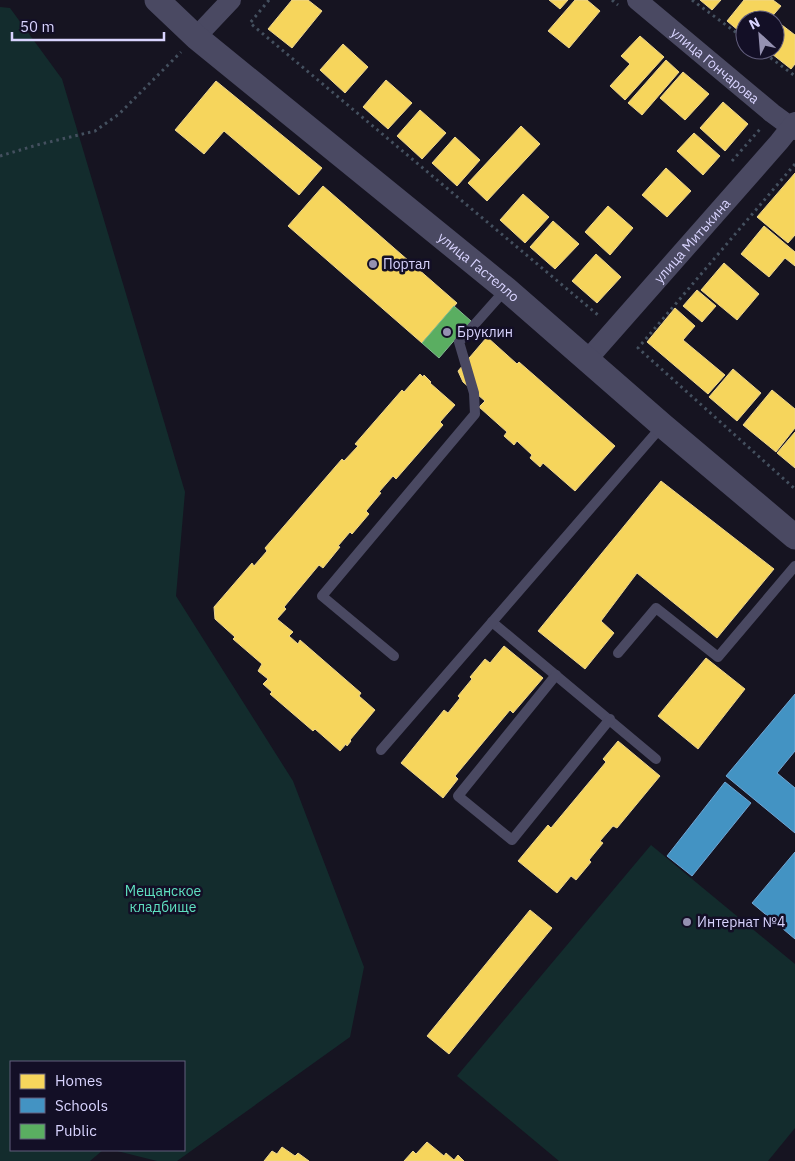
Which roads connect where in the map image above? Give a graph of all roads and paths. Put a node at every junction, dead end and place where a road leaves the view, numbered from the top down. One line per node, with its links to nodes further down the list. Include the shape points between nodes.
1 (157, 0): 8 (street, улица Гастелло)
2 (231, 0): 8 (street)
3 (269, 0): 17 (path, via 250,23 598,315)
4 (612, 0): 6 (path)
5 (692, 0): 7 (path)
6 (628, 3): 12 (street, улица Гончарова, via 772,113)
7 (735, 32)
8 (196, 37): 13 (path, via 120,114 95,131); 16 (street, улица Гастелло)
9 (773, 60): 10 (path)
10 (795, 76)
11 (755, 120): 14 (path, via 763,127)
12 (794, 126): 18 (street, улица Митькина)
13 (0, 156)
14 (730, 164)
15 (795, 164): 20 (path, via 638,348)
16 (506, 289): 18 (street, улица Гастелло); 25 (lane, via 459,342 474,393 476,414 322,596)
17 (605, 307)
18 (587, 360): 19 (street, улица Гастелло)
19 (662, 425): 21 (street, улица Гастелло); 23 (lane)
20 (795, 488)
21 (795, 537)
22 (795, 566): 24 (lane, via 718,657 656,608)
23 (492, 622): 26 (lane); 28 (lane)
24 (618, 653)
25 (394, 656)
26 (556, 675): 27 (lane); 27 (lane, via 458,796 512,840)
27 (610, 719): 29 (lane)
28 (381, 750)
29 (656, 759)

